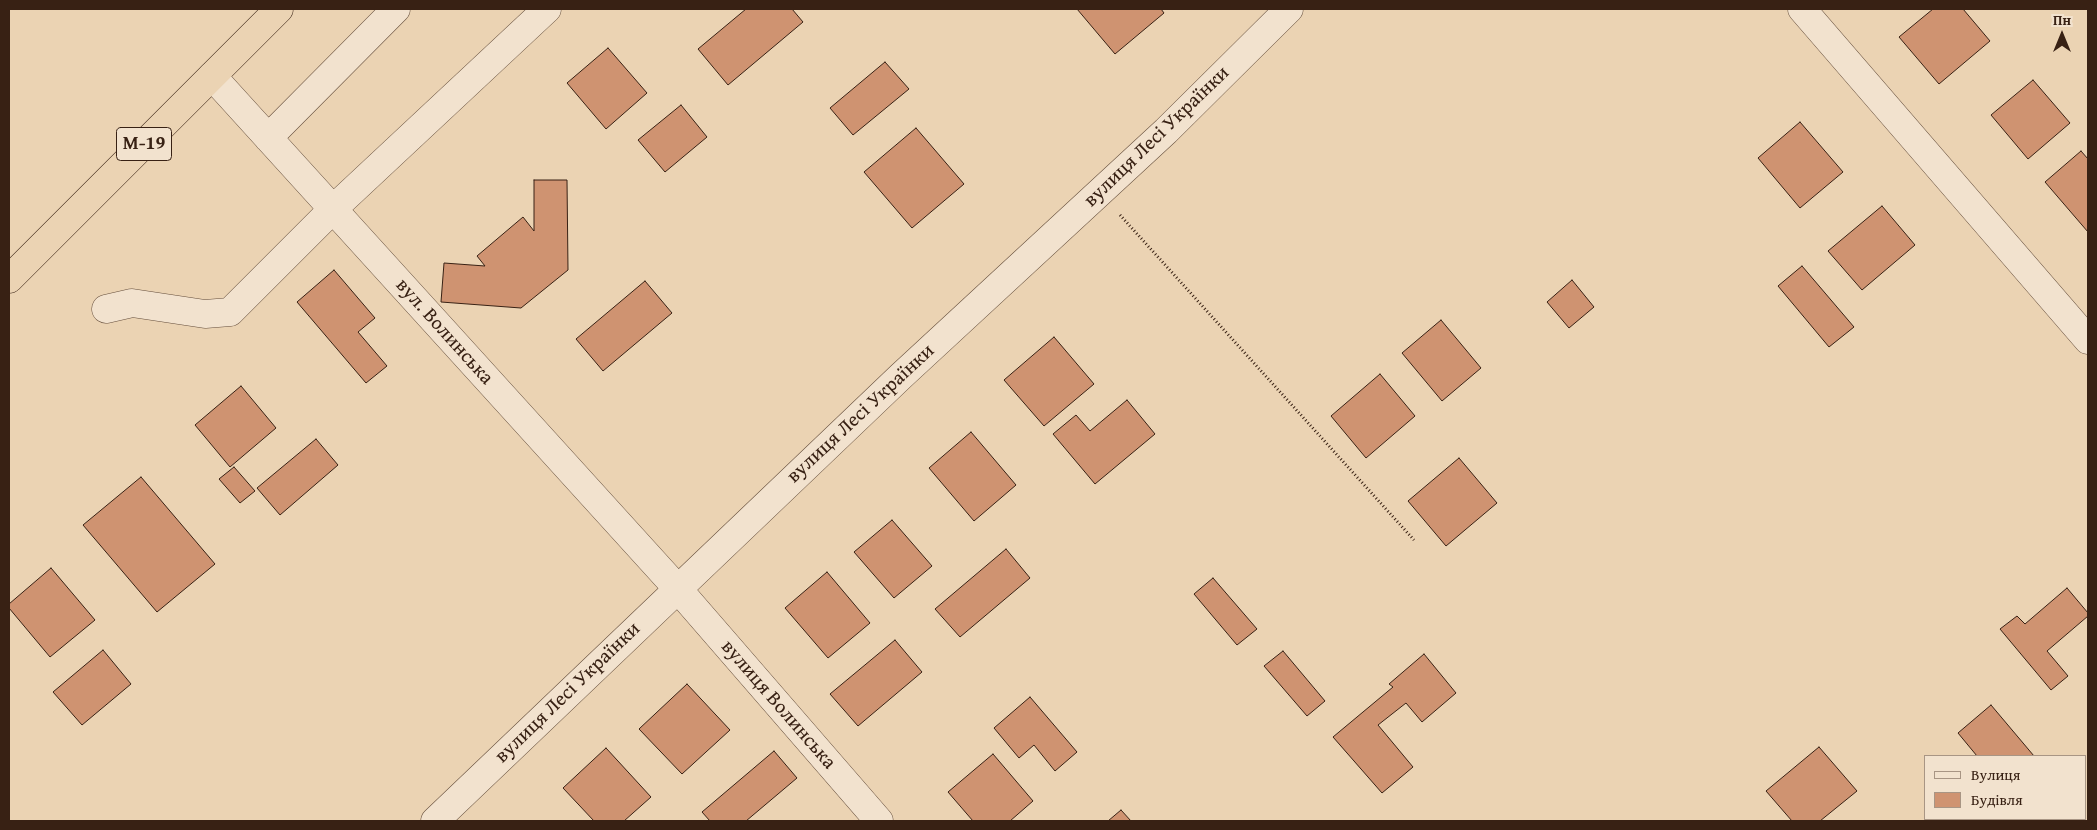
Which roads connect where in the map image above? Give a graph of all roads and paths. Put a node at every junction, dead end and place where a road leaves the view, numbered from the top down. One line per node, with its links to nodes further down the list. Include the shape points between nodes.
1 (279, 9): 6 (highway, М-19)
2 (396, 9): 7 (street)
3 (547, 9): 9 (street)
4 (1289, 9): 8 (street, вулиця Лесі Українки)
5 (1802, 9): 12 (street)
6 (212, 76): 7 (street, вул. Волинська); 10 (highway, М-19)
7 (268, 138): 9 (street, вул. Волинська)
8 (1099, 193): 13 (path); 14 (street, вулиця Лесі Українки)
9 (333, 210): 11 (street, via 230,312 205,314 132,303); 14 (street, вул. Волинська)
10 (9, 280)
11 (106, 309)
12 (2088, 340)
13 (1414, 540)
14 (677, 588): 15 (street, вулиця Лесі Українки); 16 (street, вулиця Волинська)
15 (435, 821)
16 (879, 821)

